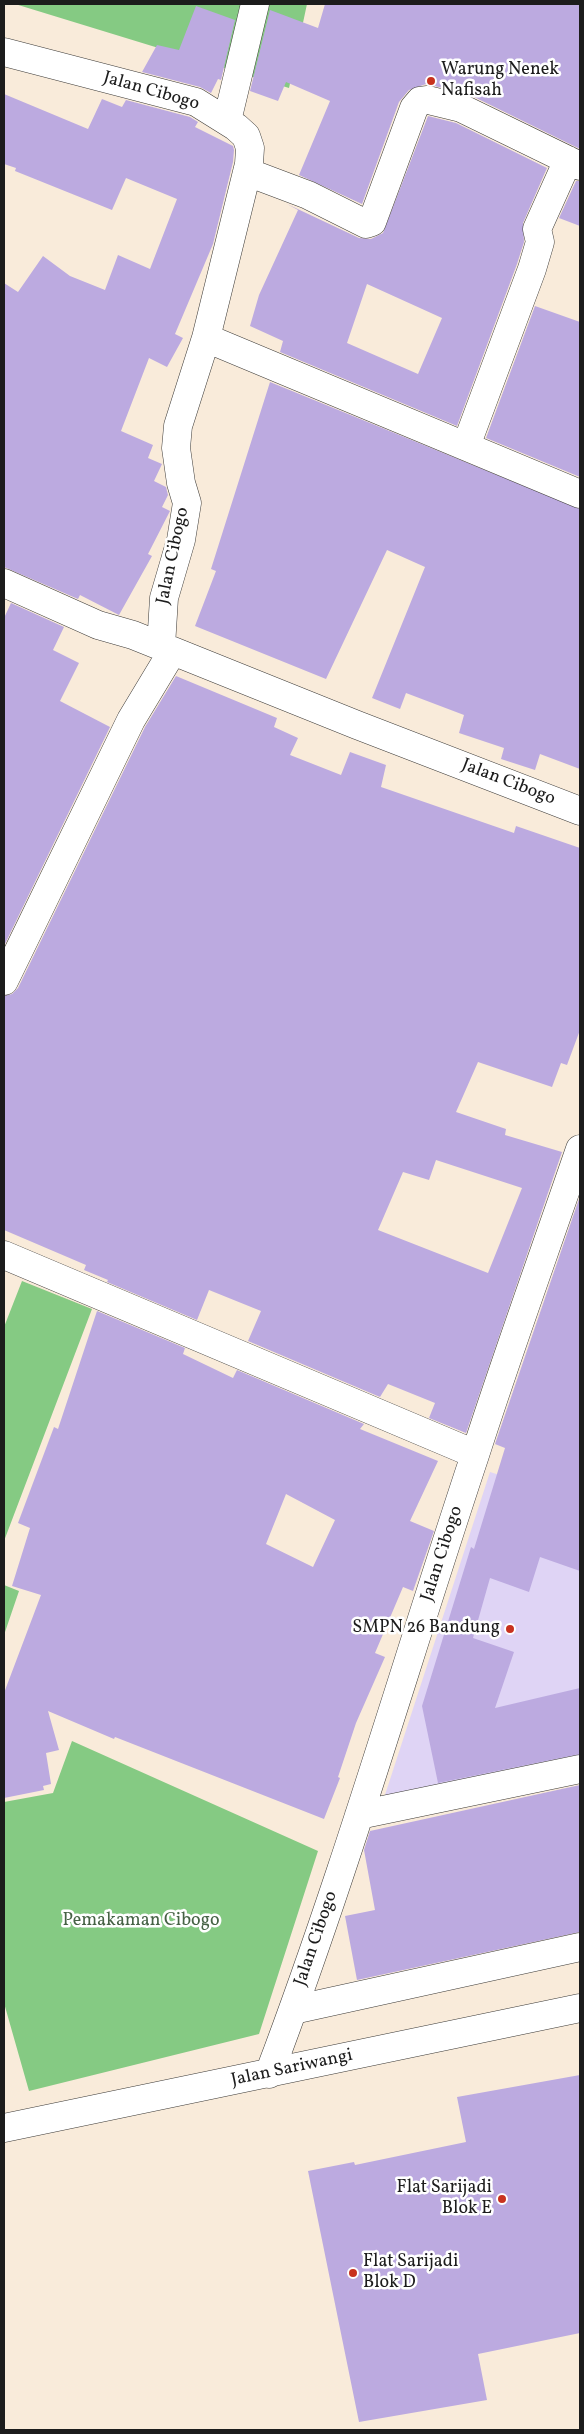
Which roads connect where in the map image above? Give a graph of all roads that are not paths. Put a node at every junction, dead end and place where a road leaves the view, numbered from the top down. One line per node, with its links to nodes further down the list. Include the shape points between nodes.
1 (255, 4): 3 (street)
2 (4, 52): 3 (street, Jalan Cibogo, via 196,102)
3 (227, 121): 5 (street, Jalan Cibogo, via 246,136 250,148)
4 (574, 163): 5 (street, via 462,108 428,100 420,101 414,108 372,222 366,224 308,195); 7 (street, via 537,229 540,242 532,269)
5 (247, 172): 6 (street, Jalan Cibogo)
6 (206, 338): 7 (street); 10 (street, Jalan Cibogo, via 178,426 176,448 187,503 181,540 164,598)
7 (466, 446): 8 (street)
8 (580, 494)
9 (4, 583): 10 (street, via 98,625)
10 (167, 649): 11 (street, Jalan Cibogo); 12 (street)
11 (580, 811)
12 (4, 981)
13 (580, 1149): 15 (street, Jalan Cibogo)
14 (4, 1255): 15 (street)
15 (475, 1454): 17 (street, Jalan Cibogo)
16 (580, 1770): 17 (street)
17 (359, 1815): 20 (street, Jalan Cibogo)
18 (580, 1947): 20 (street)
19 (580, 2008): 21 (street, Jalan Sariwangi)
20 (293, 2010): 21 (street, Jalan Cibogo)
21 (269, 2074): 22 (street, Jalan Sariwangi)
22 (4, 2128)

